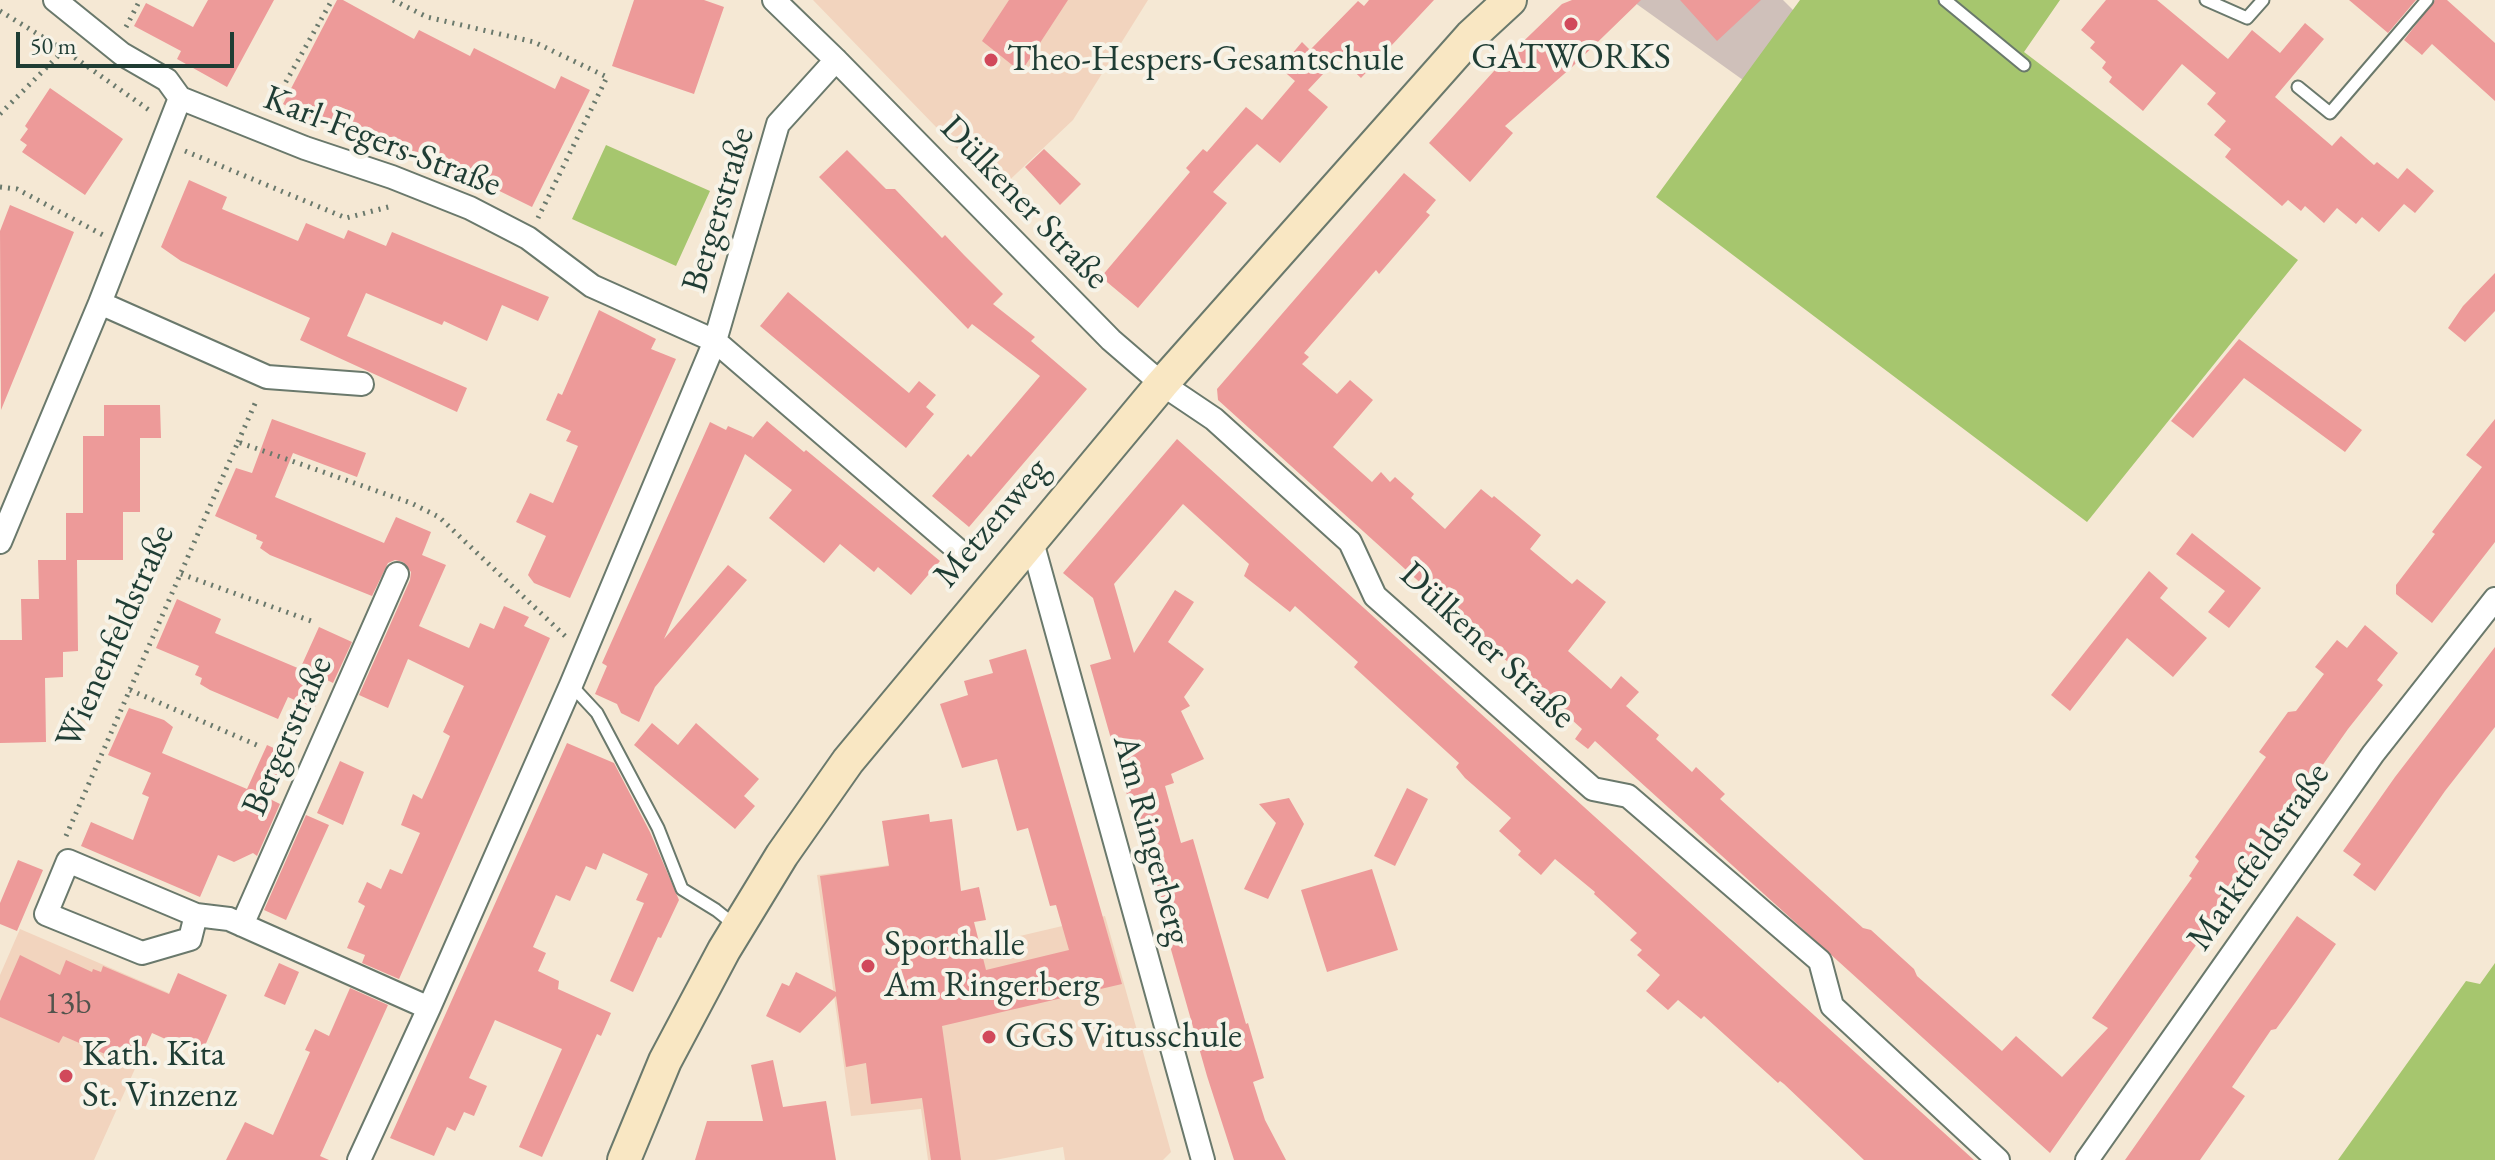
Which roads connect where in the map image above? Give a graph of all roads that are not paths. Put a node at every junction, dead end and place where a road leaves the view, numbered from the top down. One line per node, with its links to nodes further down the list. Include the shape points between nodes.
1 (55, 0): 11 (street, Karl-Fegers-Straße, via 122,54 167,80)
2 (774, 0): 8 (street)
3 (1510, 0): 15 (main road, Metzenweg, via 1461,47)
4 (1945, 0): 9 (lane)
5 (2206, 0): 6 (lane, via 2247,18)
6 (2263, 0)
7 (2427, 0): 10 (lane, via 2330,113)
8 (836, 60): 13 (street, Bergerstraße, via 778,124); 15 (street, Dülkener Straße, via 1111,340)
9 (2024, 65)
10 (2298, 87)
11 (180, 98): 12 (street); 13 (street, Karl-Fegers-Straße, via 470,208 528,238 592,286)
12 (100, 303): 14 (street, via 267,377); 17 (street)
13 (715, 341): 18 (street, Bergerstraße); 21 (street, Bergerstraße)
14 (362, 384)
15 (1162, 384): 16 (main road, Metzenweg); 29 (street, Dülkener Straße, via 1214,419 1350,542 1375,596 1593,789 1628,796 1820,961 1832,1006)
16 (1031, 538): 24 (main road, Metzenweg, via 848,761); 28 (street, Am Ringerberg)
17 (0, 542)
18 (958, 550)
19 (397, 574): 23 (street, Bergerstraße)
20 (2495, 599): 30 (street, Marktfeldstraße, via 2373,754)
21 (571, 685): 24 (lane, via 597,713 658,828 682,889); 25 (street, Bergerstraße)
22 (196, 915): 22 (street, via 68,861 46,914 142,953 190,939); 23 (street)
23 (242, 925): 25 (street)
24 (737, 927): 27 (main road, Metzenweg, via 665,1061)
25 (429, 1008): 26 (street, Bergerstraße)
26 (359, 1160)
27 (624, 1160)
28 (1203, 1160)
29 (1998, 1160)
30 (2087, 1160)

